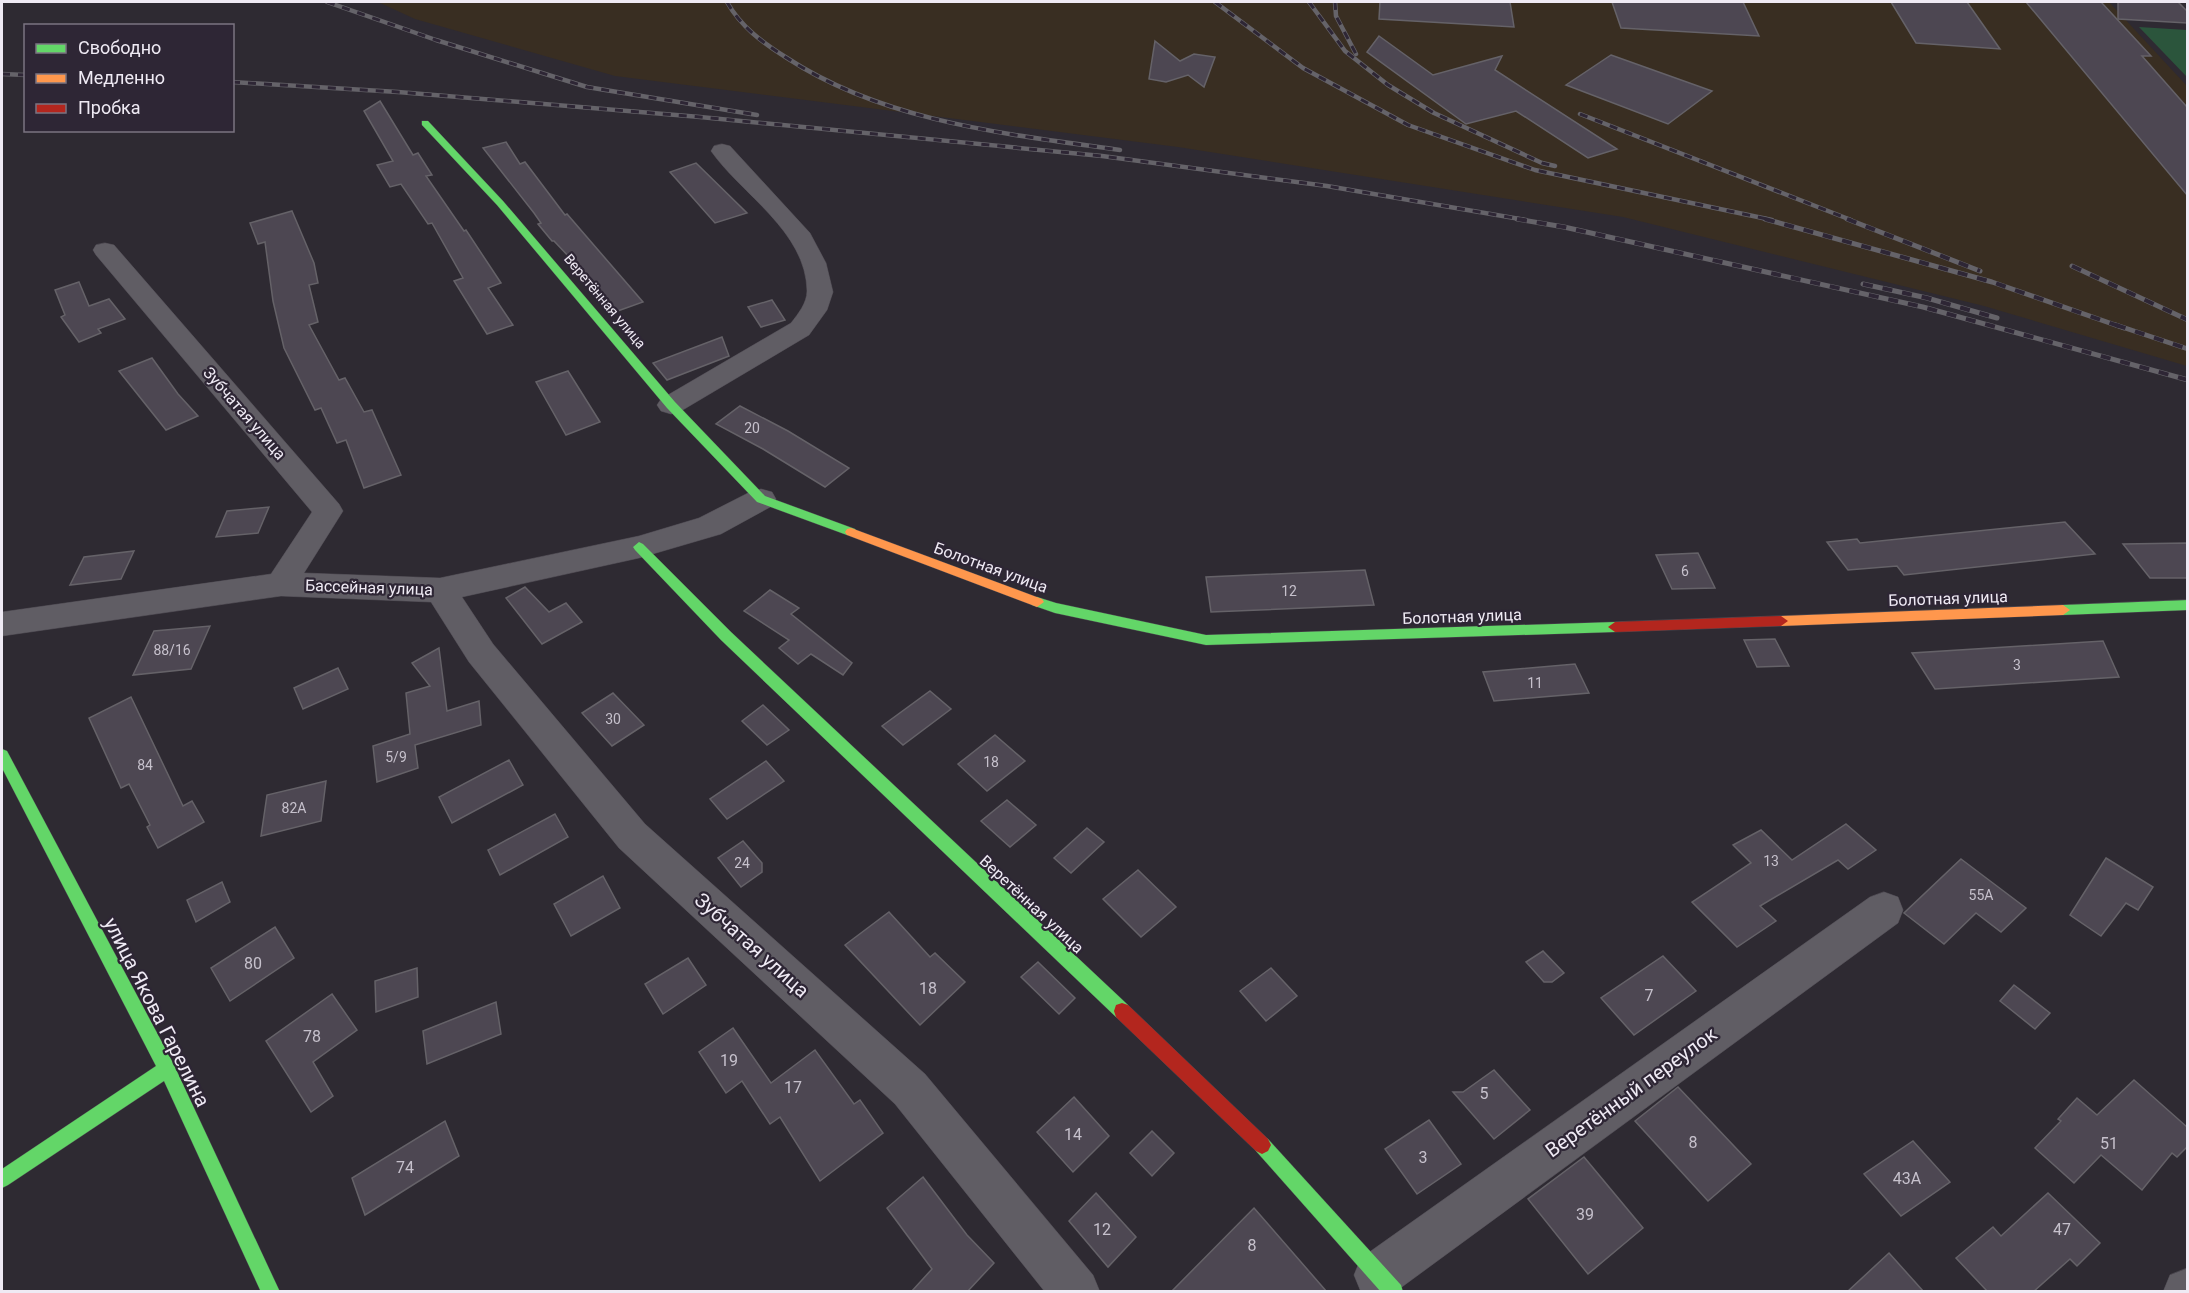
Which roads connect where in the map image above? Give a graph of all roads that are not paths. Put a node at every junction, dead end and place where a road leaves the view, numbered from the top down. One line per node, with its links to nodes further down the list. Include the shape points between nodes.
1 (425, 123): 4 (street, Веретённая улица, via 500,203)
2 (722, 151): 4 (street, via 802,238 814,263 820,292 814,310 800,329)
3 (105, 250): 7 (street, Зубчатая улица, via 328,511)
4 (671, 405): 5 (street, Веретённая улица)
5 (761, 499): 6 (street, Бассейная улица, via 710,526); 9 (street, Болотная улица, via 1055,608 1206,640)
6 (639, 547): 8 (street, Бассейная улица); 15 (street, Веретённая улица, via 726,636 1277,1159)
7 (281, 584): 8 (street, Бассейная улица); 10 (street, Бассейная улица)
8 (440, 590): 17 (street, Зубчатая улица, via 481,653 632,836 910,1089)
9 (2187, 605)
10 (2, 624)
11 (2, 754): 13 (street, улица Якова Гарелина)
12 (1884, 910): 15 (street, Веретённый переулок)
13 (166, 1069): 14 (street); 16 (street, улица Якова Гарелина)
14 (2, 1179)
15 (1386, 1283)
16 (272, 1292)
17 (1076, 1292)

